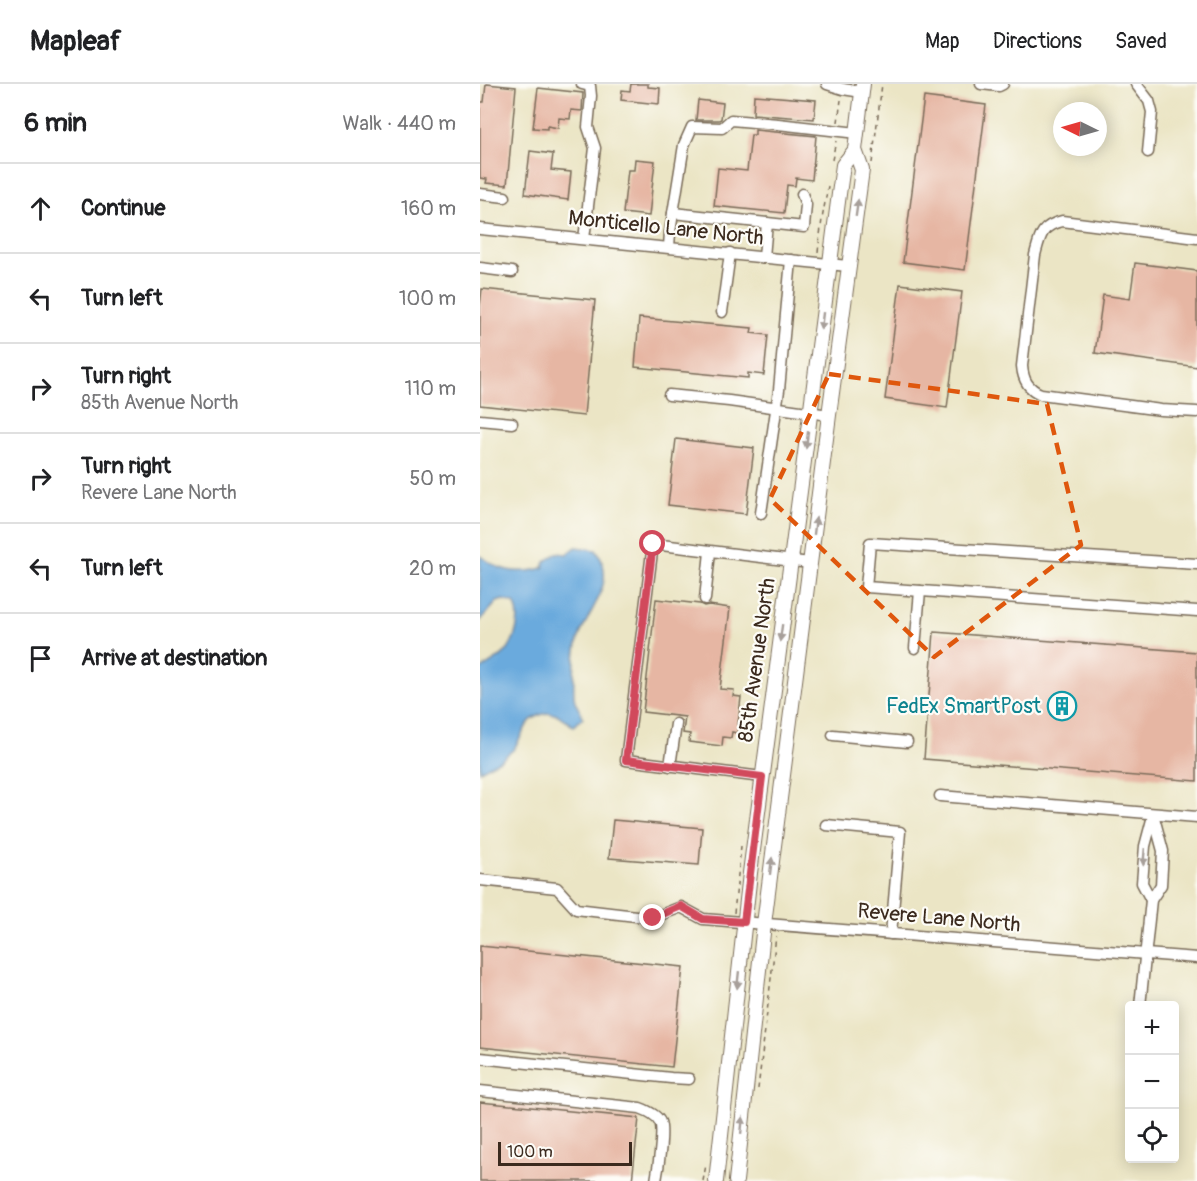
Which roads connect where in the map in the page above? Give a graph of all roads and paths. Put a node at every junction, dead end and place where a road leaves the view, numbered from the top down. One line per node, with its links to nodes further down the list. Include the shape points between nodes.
1 (582, 84): 17 (street, via 590,86 588,127 596,148)
2 (828, 84): 6 (street, via 843,89)
3 (981, 84): 4 (street)
4 (1004, 84)
5 (1136, 84): 9 (street, via 1152,112)
6 (862, 88): 7 (main road, 85th Avenue North)
7 (857, 133): 8 (main road, 85th Avenue North); 13 (street, via 731,120 722,128 692,127 684,146)
8 (855, 150): 22 (main road, 85th Avenue North, via 843,165); 23 (main road, 85th Avenue North, one-way to 8, via 862,170)
9 (1148, 152)
10 (480, 194): 12 (street)
11 (802, 194): 14 (street, via 806,205 804,227)
12 (505, 196)
13 (673, 213): 14 (street); 18 (street)
14 (767, 223): 20 (street)
15 (480, 229): 17 (street, Monticello Lane North)
16 (1197, 238): 30 (street, via 1062,221 1048,226 1039,237 1035,255 1022,366 1025,382 1041,394)
17 (584, 239): 18 (street, Monticello Lane North)
18 (669, 247): 19 (street, Monticello Lane North)
19 (730, 254): 20 (street, Monticello Lane North); 26 (street)
20 (764, 257): 21 (street, Monticello Lane North)
21 (791, 260): 22 (street, Monticello Lane North); 28 (street)
22 (829, 263): 23 (street, Monticello Lane North); 29 (main road, 85th Avenue North, one-way to 29)
23 (849, 266): 31 (main road, 85th Avenue North)
24 (480, 268): 25 (street)
25 (512, 272)
26 (722, 312)
27 (669, 395): 28 (street)
28 (776, 407): 29 (street); 34 (street)
29 (810, 412): 31 (street); 36 (main road, 85th Avenue North, one-way to 36)
30 (1197, 412)
31 (829, 415): 37 (main road, 85th Avenue North, one-way to 31)
32 (480, 420): 33 (street)
33 (512, 423)
34 (761, 513)
35 (710, 552): 36 (street); 40 (street); 46 (street, via 653,544 626,760)
36 (791, 561): 37 (street); 47 (main road, 85th Avenue North, one-way to 47)
37 (810, 563): 55 (main road, 85th Avenue North, one-way to 37)
38 (1197, 564): 39 (street, via 870,543 866,587)
39 (920, 591): 41 (street); 42 (street)
40 (705, 599)
41 (1197, 611)
42 (915, 648)
43 (676, 724): 46 (street)
44 (833, 735): 45 (street)
45 (907, 741)
46 (670, 766): 47 (street)
47 (762, 777): 54 (main road, 85th Avenue North)
48 (940, 796): 49 (street)
49 (1153, 813): 50 (street); 53 (street, one-way to 53, via 1142,883); 53 (street, via 1164,851 1161,885)
50 (1197, 817)
51 (826, 825): 56 (street, via 900,832)
52 (480, 880): 54 (street, Revere Lane North, via 557,888 576,909 653,918 681,906 703,919)
53 (1151, 900): 57 (street)
54 (744, 922): 55 (street, Revere Lane North); 64 (main road, 85th Avenue North, one-way to 64)
55 (764, 924): 56 (street, Revere Lane North); 65 (main road, 85th Avenue North, one-way to 55)
56 (891, 934): 57 (street, Revere Lane North)
57 (1145, 954): 58 (street, Revere Lane North); 59 (street)
58 (1197, 958)
59 (1140, 1001)
60 (480, 1058): 61 (street)
61 (689, 1079)
62 (480, 1091): 63 (street, via 651,1112 660,1122 661,1134)
63 (656, 1181)
64 (716, 1181)
65 (736, 1181)

